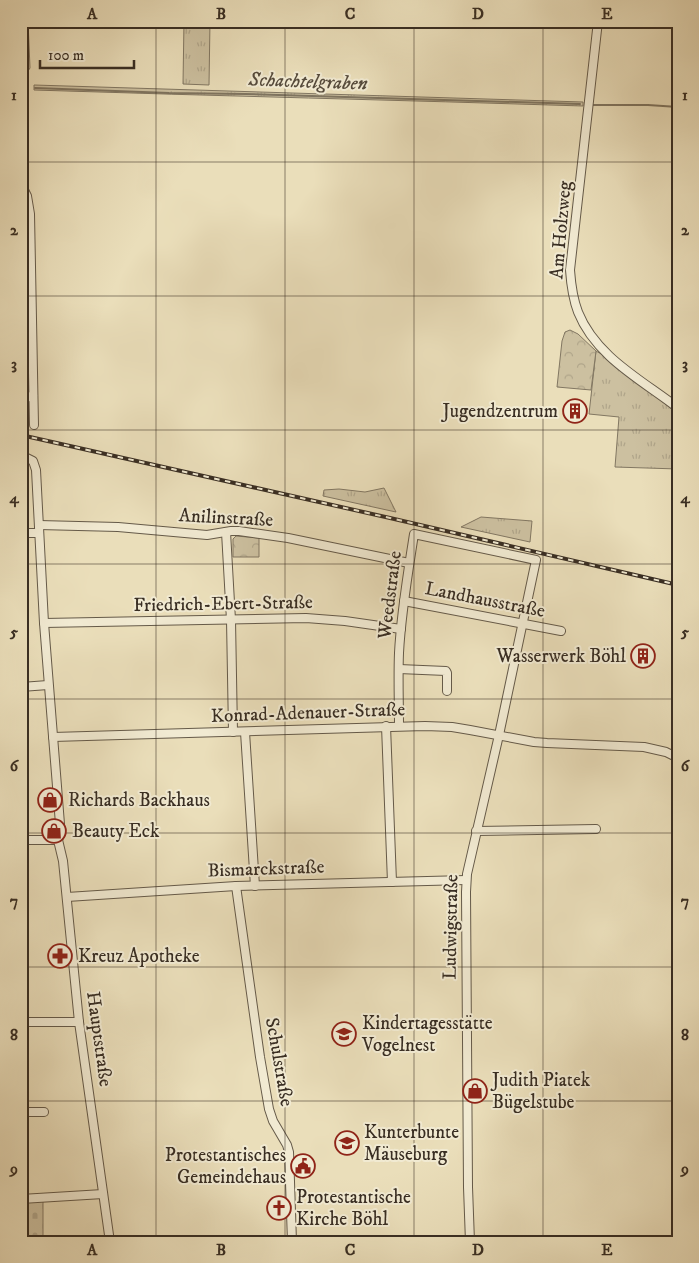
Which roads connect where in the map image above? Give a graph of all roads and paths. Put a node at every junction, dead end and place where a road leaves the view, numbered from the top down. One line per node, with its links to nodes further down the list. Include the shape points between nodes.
1 (598, 21): 7 (street, Am Holzweg, via 570,270 572,286 582,321 600,348)
2 (23, 187): 4 (street, via 29,204)
3 (21, 231): 4 (street)
4 (30, 231): 5 (street)
5 (33, 395): 6 (street); 8 (street)
6 (21, 401)
7 (678, 408)
8 (34, 425)
9 (21, 455): 10 (street, Hauptstraße, via 30,458 35,465)
10 (39, 529): 11 (street, Anilinstraße, via 118,527 200,535); 12 (street, Anilinstraße); 17 (street, Hauptstraße)
11 (226, 532): 14 (street, Anilinstraße, via 288,538); 16 (street)
12 (21, 534)
13 (536, 560): 14 (street, Weedstraße, via 414,534); 18 (street, Ludwigstraße)
14 (409, 564): 15 (street, Weedstraße)
15 (404, 601): 18 (street, Landhausstraße); 19 (street, Weedstraße)
16 (231, 620): 17 (street, Friedrich-Ebert-Straße); 19 (street, Friedrich-Ebert-Straße, via 313,618); 27 (street)
17 (44, 623): 22 (street, Hauptstraße)
18 (522, 624): 20 (street, Landhausstraße); 29 (street, Ludwigstraße)
19 (401, 629): 21 (street, Weedstraße)
20 (561, 631)
21 (399, 669): 24 (street, via 446,671); 26 (street, Weedstraße)
22 (48, 685): 23 (street); 30 (street, Hauptstraße)
23 (21, 687)
24 (447, 691)
25 (386, 726): 26 (street, Konrad-Adenauer-Straße); 28 (street, Konrad-Adenauer-Straße); 37 (street)
26 (398, 726): 29 (street, Konrad-Adenauer-Straße, via 452,727)
27 (233, 732): 28 (street, Konrad-Adenauer-Straße); 30 (street, Konrad-Adenauer-Straße)
28 (246, 732): 39 (street)
29 (499, 735): 31 (street, Konrad-Adenauer-Straße, via 534,742 644,747); 33 (street, Ludwigstraße)
30 (52, 737): 35 (street, Hauptstraße, via 60,824)
31 (678, 758)
32 (596, 829): 33 (street)
33 (476, 831): 36 (street, Ludwigstraße)
34 (21, 840): 35 (street)
35 (58, 840): 40 (street, Hauptstraße)
36 (466, 880): 37 (street, Bismarckstraße); 49 (street, Ludwigstraße)
37 (392, 882): 39 (street, Bismarckstraße)
38 (236, 886): 39 (street, Bismarckstraße); 40 (street, Bismarckstraße); 48 (street, Schulstraße, via 269,1110 289,1152)
39 (255, 886)
40 (66, 897): 42 (street, Hauptstraße)
41 (21, 1022): 42 (street)
42 (79, 1022): 45 (street, Hauptstraße)
43 (21, 1112): 44 (street)
44 (44, 1112)
45 (103, 1194): 46 (street); 47 (street, Hauptstraße)
46 (21, 1199)
47 (110, 1242)
48 (292, 1242)
49 (470, 1242)

